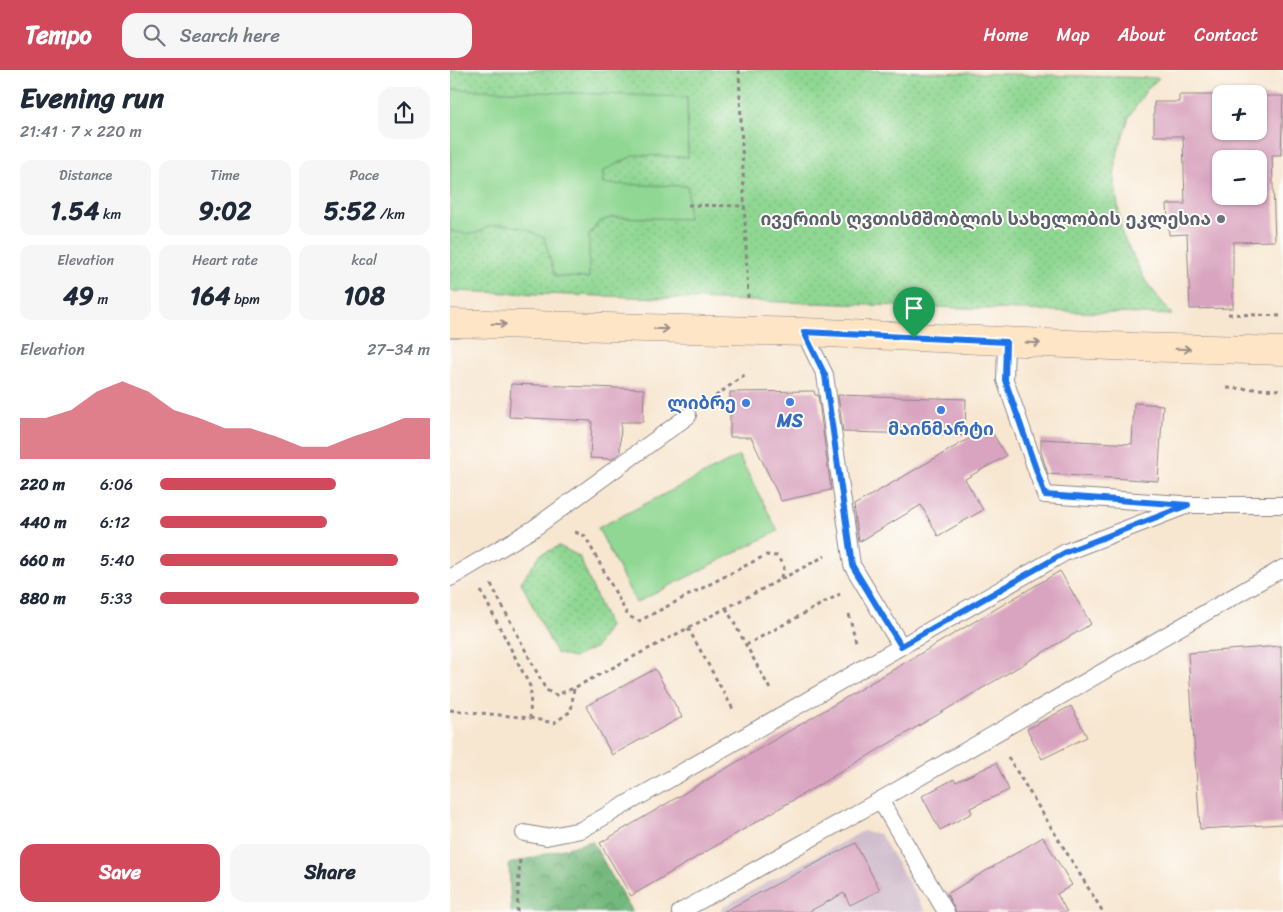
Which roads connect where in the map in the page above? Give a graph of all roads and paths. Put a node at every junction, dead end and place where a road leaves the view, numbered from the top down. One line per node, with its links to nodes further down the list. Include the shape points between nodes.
1 (739, 70): 3 (path)
2 (688, 205): 3 (path)
3 (745, 206): 4 (path)
4 (748, 301)
5 (1228, 314): 6 (path)
6 (1283, 316)
7 (450, 322): 8 (main road, one-way to 8)
8 (804, 332): 9 (main road); 29 (lane, via 825,375 852,565)
9 (1006, 342): 10 (main road, one-way to 10); 15 (lane, via 1005,380 1045,495)
10 (1283, 351)
11 (747, 373): 14 (path)
12 (1226, 388): 13 (path)
13 (1283, 390)
14 (688, 416): 19 (lane, via 533,529)
15 (1188, 505): 16 (lane); 29 (lane, via 1066,552)
16 (1283, 505)
17 (565, 536): 23 (path, via 574,532 585,536 628,616 639,621 766,554 777,556 784,567)
18 (829, 563): 23 (path, via 825,556)
19 (469, 567): 22 (lane); 35 (path, via 531,688)
20 (1283, 568): 36 (lane)
21 (492, 577): 31 (path, via 489,581 546,690 556,695)
22 (450, 578)
23 (780, 580): 25 (path)
24 (844, 592): 28 (path)
25 (726, 608): 27 (path); 28 (path)
26 (848, 610): 30 (path)
27 (688, 628): 31 (path); 34 (path)
28 (746, 645): 32 (path)
29 (901, 646): 30 (lane)
30 (860, 669): 38 (lane, via 581,830 546,837)
31 (574, 688): 35 (path, via 571,711 554,723)
32 (773, 695)
33 (450, 710): 35 (path)
34 (737, 716)
35 (530, 718)
36 (994, 735): 37 (lane); 42 (path)
37 (880, 800): 40 (lane); 41 (lane)
38 (524, 833): 39 (path, via 518,870)
39 (518, 912)
40 (680, 912)
41 (946, 912)
42 (1103, 912)

